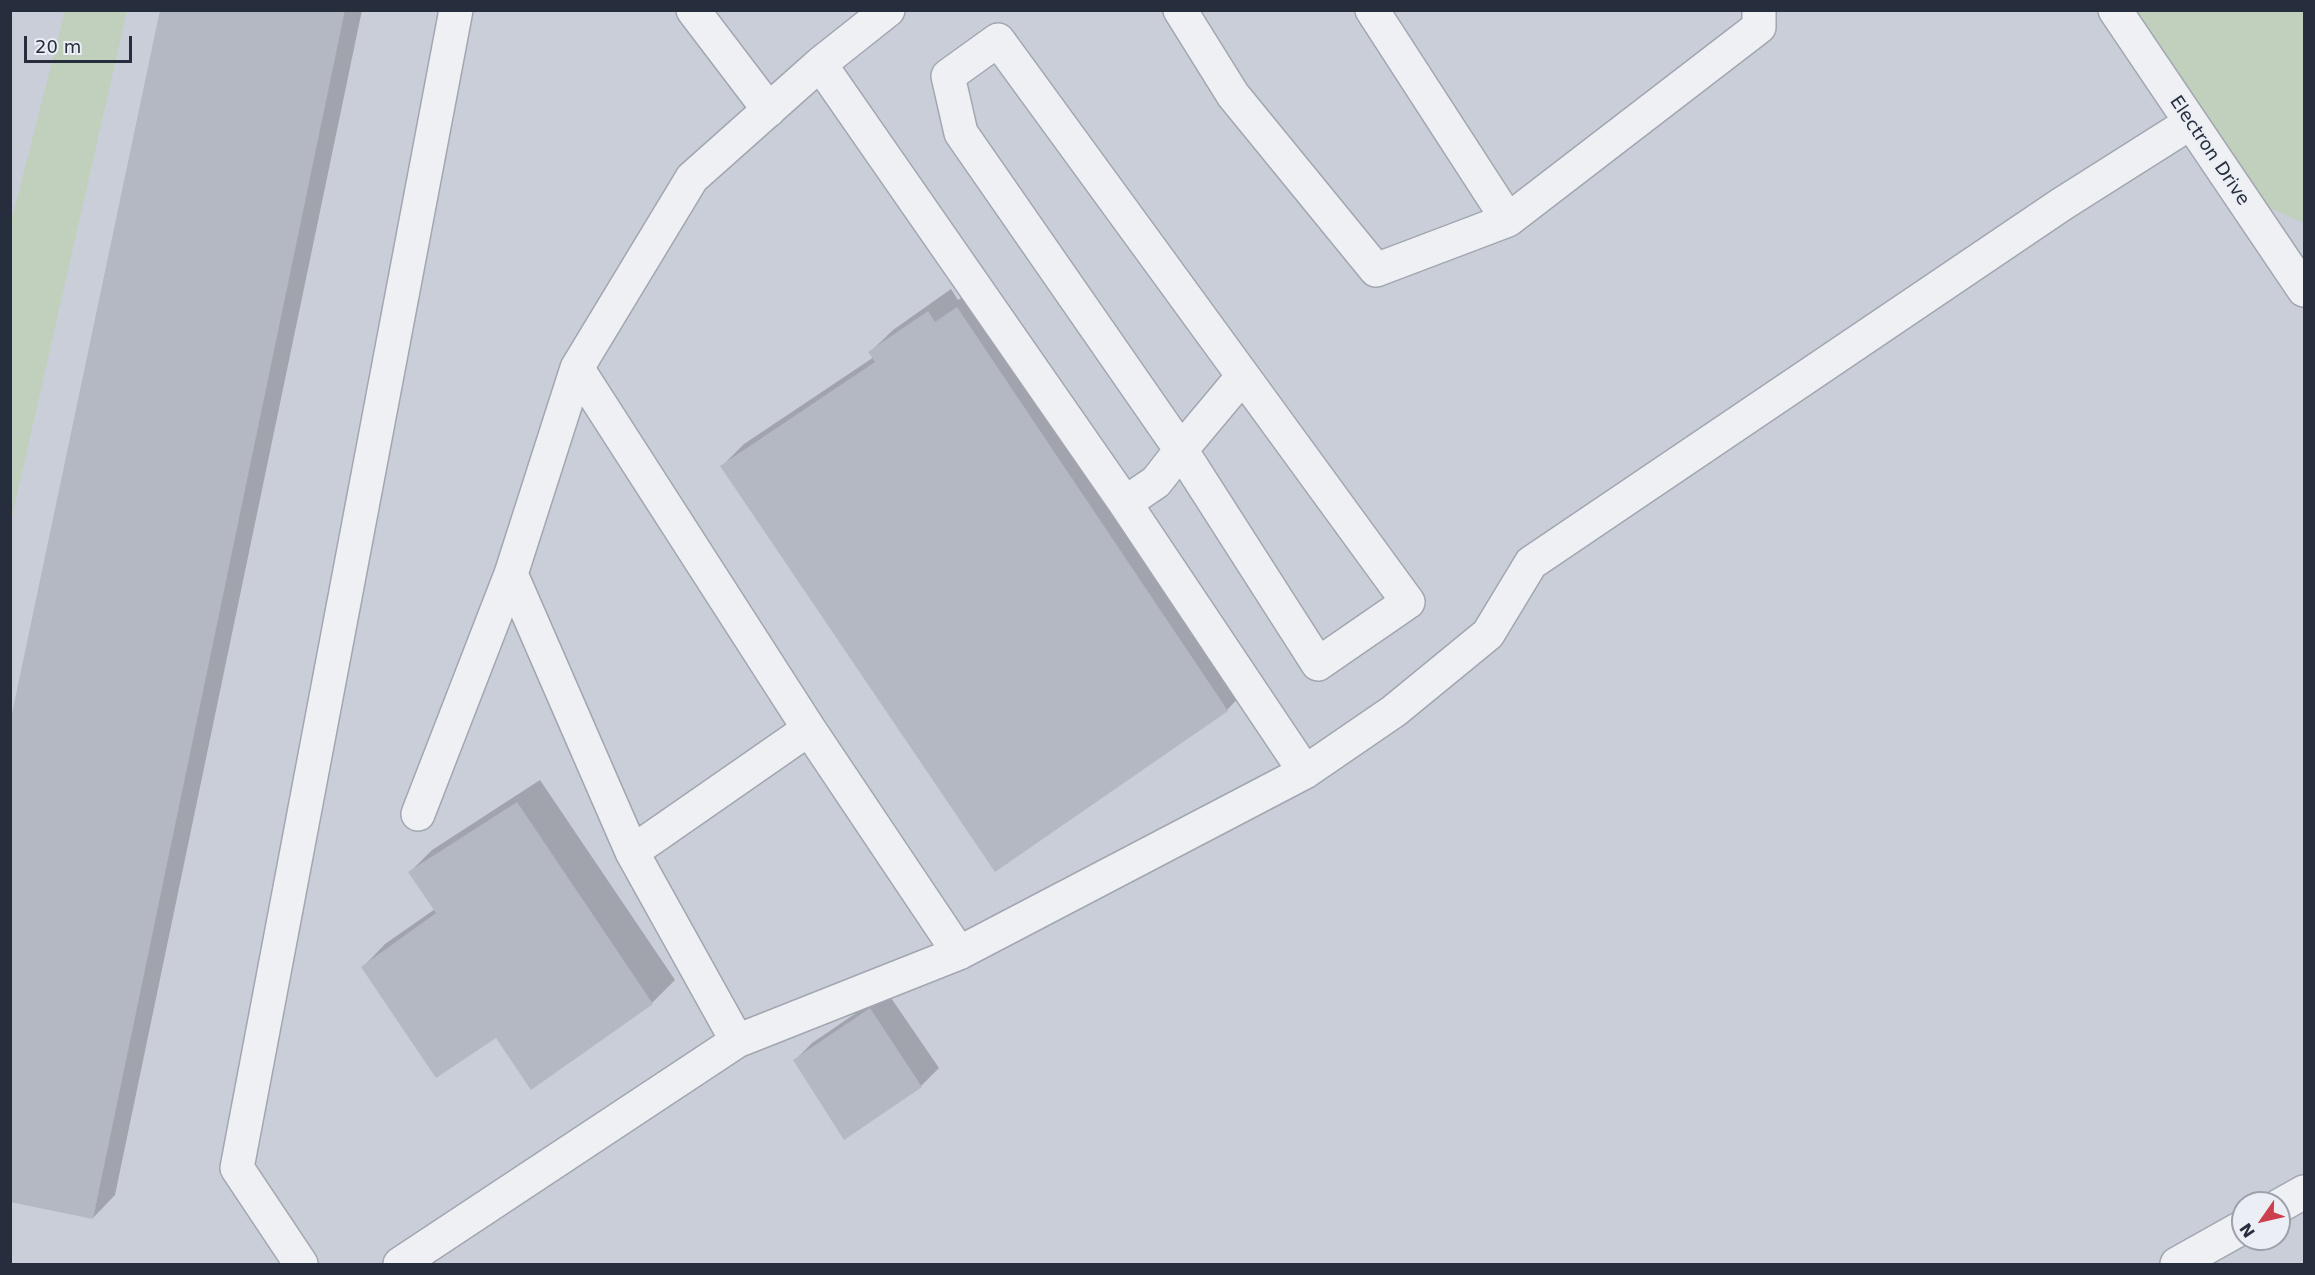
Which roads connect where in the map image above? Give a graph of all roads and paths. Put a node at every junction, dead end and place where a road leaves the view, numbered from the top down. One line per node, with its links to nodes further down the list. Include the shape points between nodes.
1 (456, 10): 25 (street, via 237,1168)
2 (693, 10): 9 (street)
3 (888, 10): 8 (street)
4 (1180, 10): 11 (street, via 1233,95 1376,270)
5 (1372, 10): 11 (street)
6 (1759, 10): 11 (street, via 1759,27)
7 (2115, 10): 10 (street, Electron Drive)
8 (820, 64): 9 (street); 16 (street)
9 (769, 110): 13 (street, via 692,178)
10 (2190, 123): 12 (street, Electron Drive); 19 (street, via 2052,210 1531,563 1488,634 1394,711)
11 (1508, 220)
12 (2303, 286)
13 (577, 368): 17 (street); 18 (street)
14 (1243, 376): 15 (street); 15 (street, via 1408,602 1318,664); 15 (street, via 998,40 948,76 961,133)
15 (1181, 450): 16 (street, via 1156,482)
16 (1125, 503): 19 (street)
17 (511, 574): 20 (street); 21 (street)
18 (809, 729): 21 (street); 22 (street)
19 (1305, 772): 22 (street)
20 (418, 814)
21 (632, 852): 23 (street)
22 (959, 953): 23 (street)
23 (737, 1041): 26 (street)
24 (2231, 1234): 27 (street)
25 (301, 1264)
26 (400, 1264)
27 (2177, 1264)

